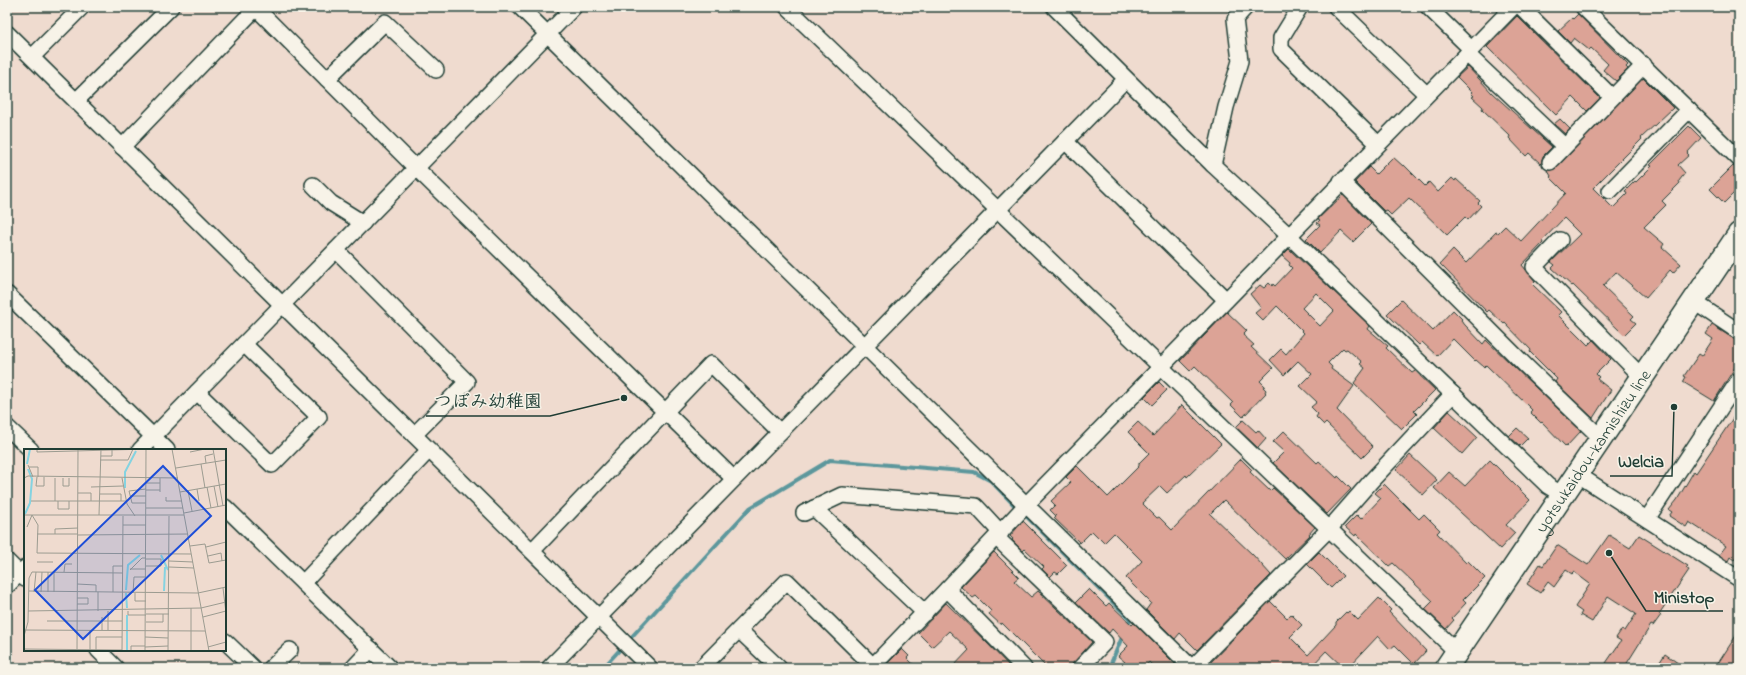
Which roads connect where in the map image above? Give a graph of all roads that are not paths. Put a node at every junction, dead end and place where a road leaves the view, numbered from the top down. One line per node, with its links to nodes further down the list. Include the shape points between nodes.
1 (82, 7): 18 (street)
2 (171, 7): 25 (street)
3 (256, 7): 21 (street); 30 (street)
4 (520, 7): 16 (street)
5 (574, 7): 16 (street)
6 (786, 7): 38 (street)
7 (1054, 7): 22 (street)
8 (1246, 7): 33 (street, via 1235,19 1240,61 1226,106)
9 (1300, 7): 28 (street, via 1281,38 1281,49)
10 (1336, 7): 23 (street)
11 (1428, 7): 17 (street)
12 (1512, 7): 17 (street)
13 (1521, 7): 24 (street)
14 (1583, 7): 19 (street)
15 (7, 33): 18 (street)
16 (548, 34): 34 (street); 50 (street)
17 (1469, 51): 23 (street); 29 (street)
18 (32, 57): 25 (street)
19 (1644, 65): 24 (street); 26 (street)
20 (436, 70): 21 (street, via 385,22)
21 (327, 79): 34 (street)
22 (1126, 79): 27 (street); 33 (street)
23 (1426, 94): 28 (street)
24 (1612, 97): 29 (street)
25 (76, 101): 30 (street)
26 (1689, 110): 31 (street); 37 (street)
27 (1065, 141): 38 (street); 45 (street)
28 (1378, 144): 35 (street)
29 (1564, 146): 32 (street)
30 (122, 147): 47 (street)
31 (1739, 159)
32 (1550, 162)
33 (1213, 165): 41 (street)
34 (416, 168): 39 (street); 56 (street)
35 (1342, 181): 41 (street); 61 (street)
36 (313, 186): 39 (street, via 331,203)
37 (1610, 191)
38 (998, 210): 50 (street); 51 (street)
39 (363, 223): 43 (street)
40 (1739, 234): 46 (main road, yotsukaidou-kamishizu line)
41 (1290, 236): 45 (street); 55 (street)
42 (1560, 240): 52 (street, via 1534,266)
43 (336, 250): 47 (street); 59 (street, via 467,382)
44 (7, 294): 60 (street)
45 (1226, 300): 51 (street)
46 (1694, 301): 48 (street); 52 (main road, yotsukaidou-kamishizu line)
47 (282, 305): 49 (street); 59 (street)
48 (1739, 332)
49 (244, 344): 54 (street); 54 (street, via 319,417 272,465)
50 (865, 345): 58 (street); 70 (street)
51 (1160, 367): 70 (street); 72 (street)
52 (1642, 377): 61 (main road, yotsukaidou-kamishizu line)
53 (1739, 380): 71 (street)
54 (197, 392): 60 (street)
55 (1454, 394): 68 (street, via 1548,486); 72 (street)
56 (665, 411): 58 (street, via 711,364); 67 (street); 74 (street)
57 (7, 427): 62 (street)
58 (780, 432): 67 (street)
59 (414, 435): 65 (street)
60 (153, 437): 63 (street); 64 (street)
61 (1601, 438): 66 (main road, yotsukaidou-kamishizu line)
62 (30, 449)
63 (141, 449)
64 (166, 449)
65 (429, 450): 74 (street); 78 (street)
66 (1577, 474): 68 (main road, yotsukaidou-kamishizu line); 71 (street)
67 (734, 479): 82 (street)
68 (1562, 495): 88 (main road, yotsukaidou-kamishizu line)
69 (226, 508): 78 (street)
70 (1022, 508): 73 (street); 101 (street)
71 (1647, 519): 77 (street)
72 (1329, 529): 88 (street); 101 (street)
73 (998, 535): 80 (street); 81 (street, via 976,506 842,495 809,511); 100 (street, via 1105,642)
74 (532, 551): 82 (street)
75 (7, 561): 76 (street)
76 (23, 573): 79 (street)
77 (1737, 574)
78 (303, 583): 85 (street)
79 (7, 586)
80 (947, 589): 81 (street); 99 (street)
81 (925, 613): 90 (street)
82 (599, 617): 95 (street); 96 (street)
83 (739, 630): 90 (street, via 787,581); 97 (street); 98 (street)
84 (226, 641): 91 (street)
85 (371, 649): 93 (street); 94 (street)
86 (290, 650): 92 (street)
87 (99, 651): 89 (street)
88 (1452, 660)
89 (112, 666)
90 (872, 667)
91 (253, 668)
92 (271, 668)
93 (353, 668)
94 (390, 668)
95 (549, 668)
96 (650, 668)
97 (702, 668)
98 (779, 668)
99 (1024, 668)
100 (1080, 668)
101 (1192, 668)

